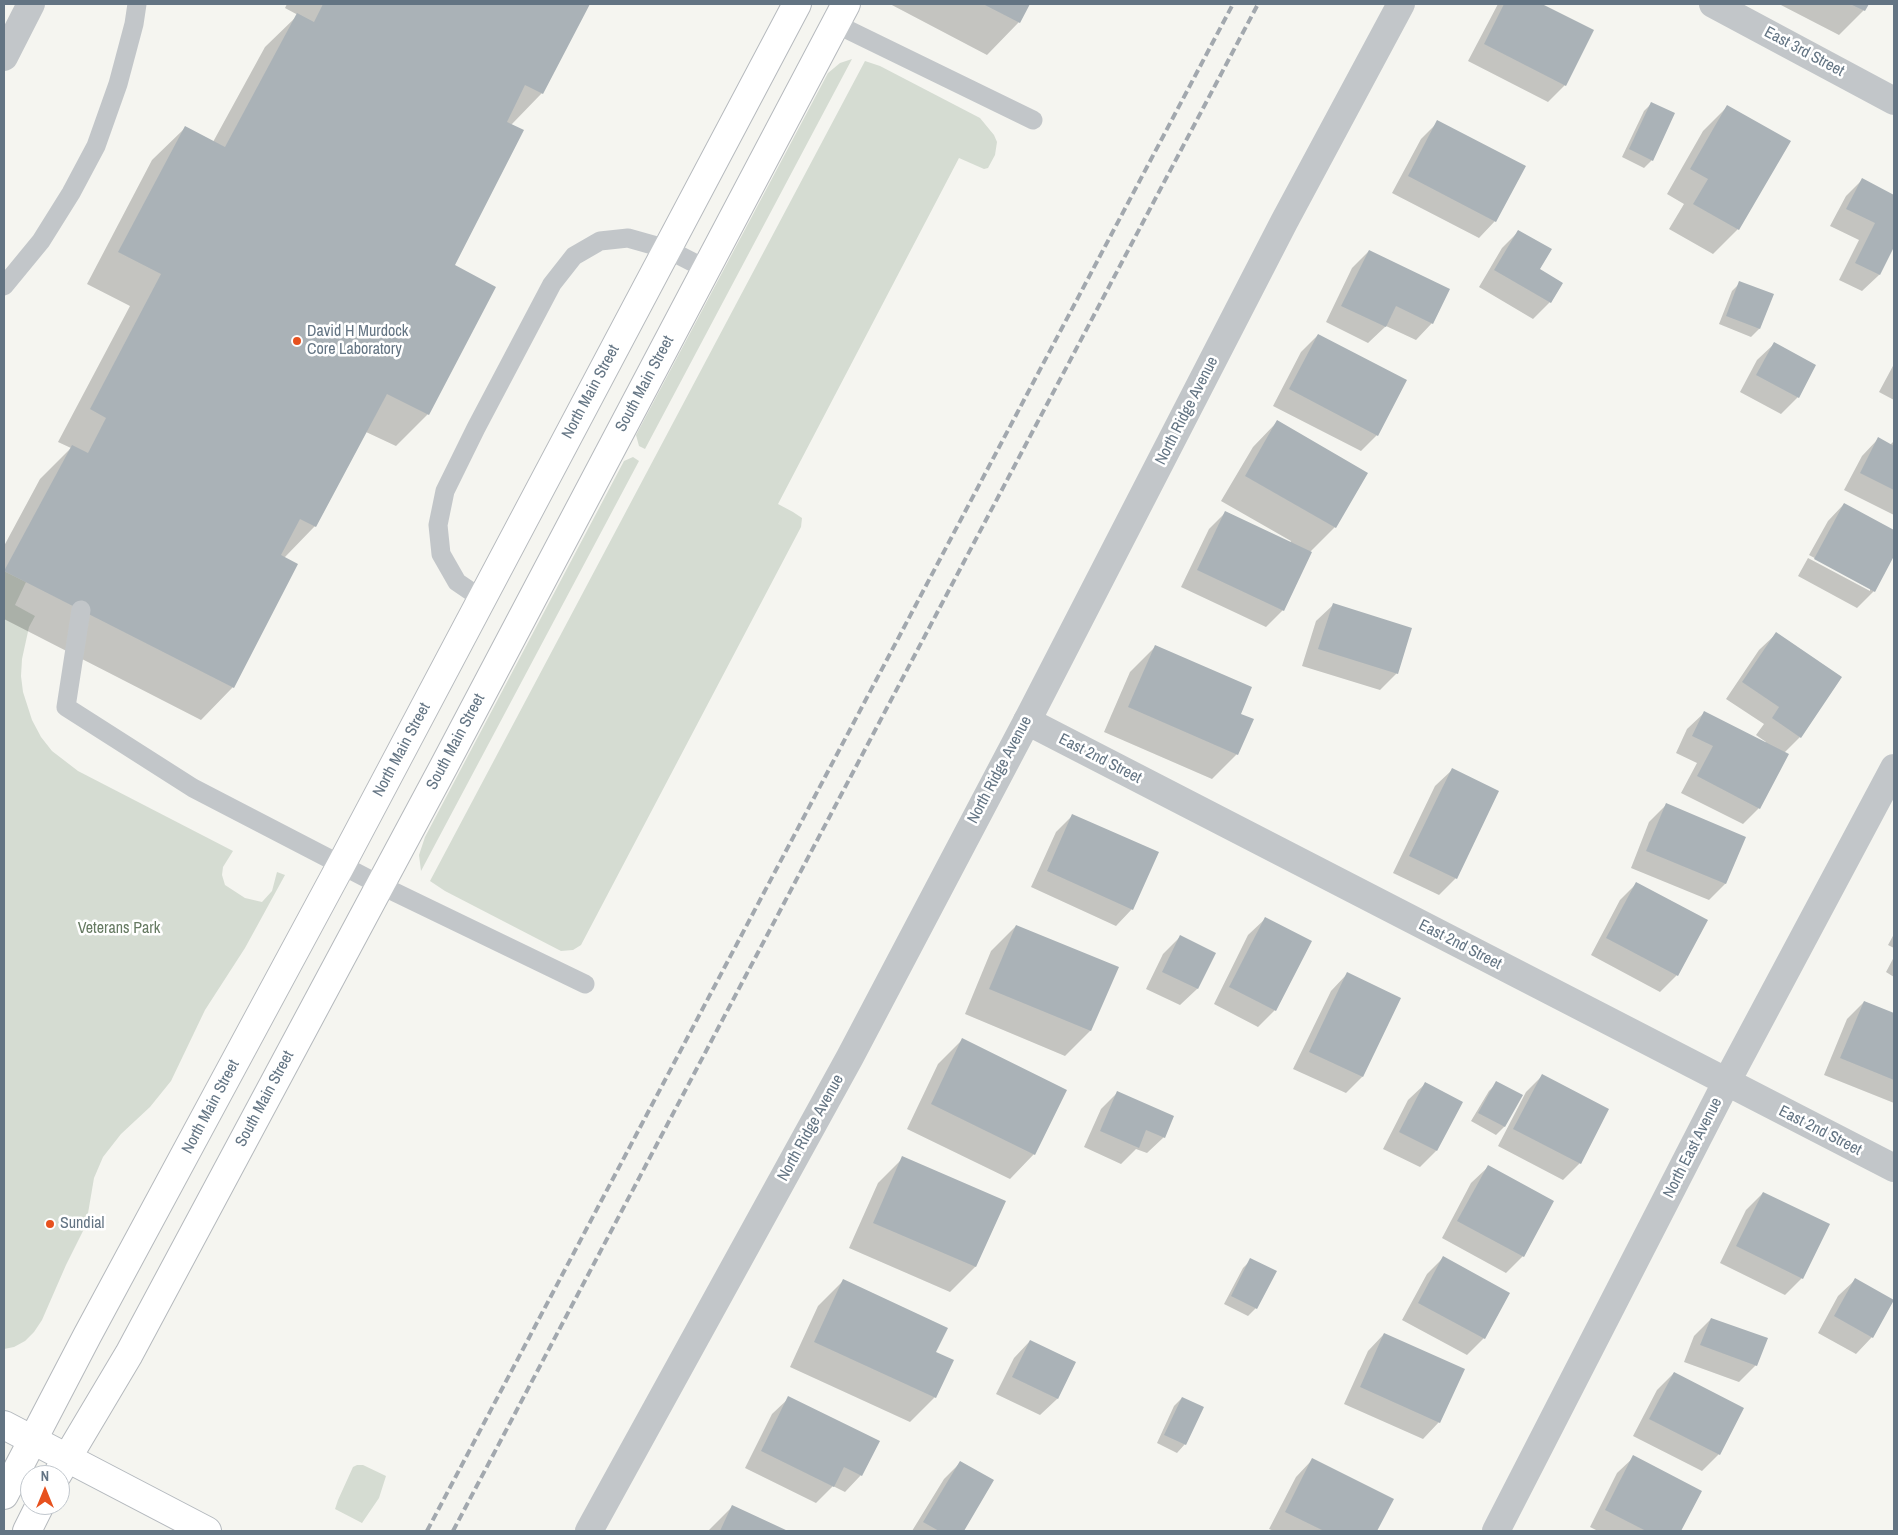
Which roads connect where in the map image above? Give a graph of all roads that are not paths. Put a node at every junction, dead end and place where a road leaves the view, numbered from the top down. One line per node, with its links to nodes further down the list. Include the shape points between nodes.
1 (31, 4): 7 (street)
2 (137, 4): 12 (lane, via 118,84 96,146 41,241)
3 (797, 4): 10 (main road, North Main Street)
4 (1402, 4): 15 (street, North Ridge Avenue, via 1284,222)
5 (1713, 4): 8 (street, East 3rd Street)
6 (841, 14): 9 (lane); 11 (main road, South Main Street)
7 (4, 57)
8 (1894, 101)
9 (1033, 120)
10 (667, 249): 11 (lane); 13 (main road, North Main Street); 13 (lane, via 628,238 600,241 574,256 552,284 445,492 438,525 441,554 457,582)
11 (706, 268): 18 (main road, South Main Street)
12 (4, 286)
13 (482, 599): 17 (main road, North Main Street)
14 (81, 610): 17 (lane, via 66,707 193,788)
15 (1027, 721): 20 (street, East 2nd Street); 31 (street, North Ridge Avenue, via 850,1056)
16 (1894, 768): 20 (street, North East Avenue)
17 (341, 865): 18 (lane); 23 (main road, North Main Street)
18 (380, 885): 19 (lane); 25 (main road, South Main Street, via 129,1354)
19 (584, 984)
20 (1726, 1083): 21 (street, East 2nd Street); 32 (street, North East Avenue)
21 (1894, 1168)
22 (4, 1425): 23 (main road)
23 (32, 1440): 24 (main road); 27 (main road, North Main Street)
24 (61, 1465)
25 (63, 1465)
26 (70, 1470): 30 (main road)
27 (4, 1495)
28 (35, 1515): 29 (main road)
29 (27, 1531)
30 (207, 1531)
31 (589, 1531)
32 (1496, 1531)

